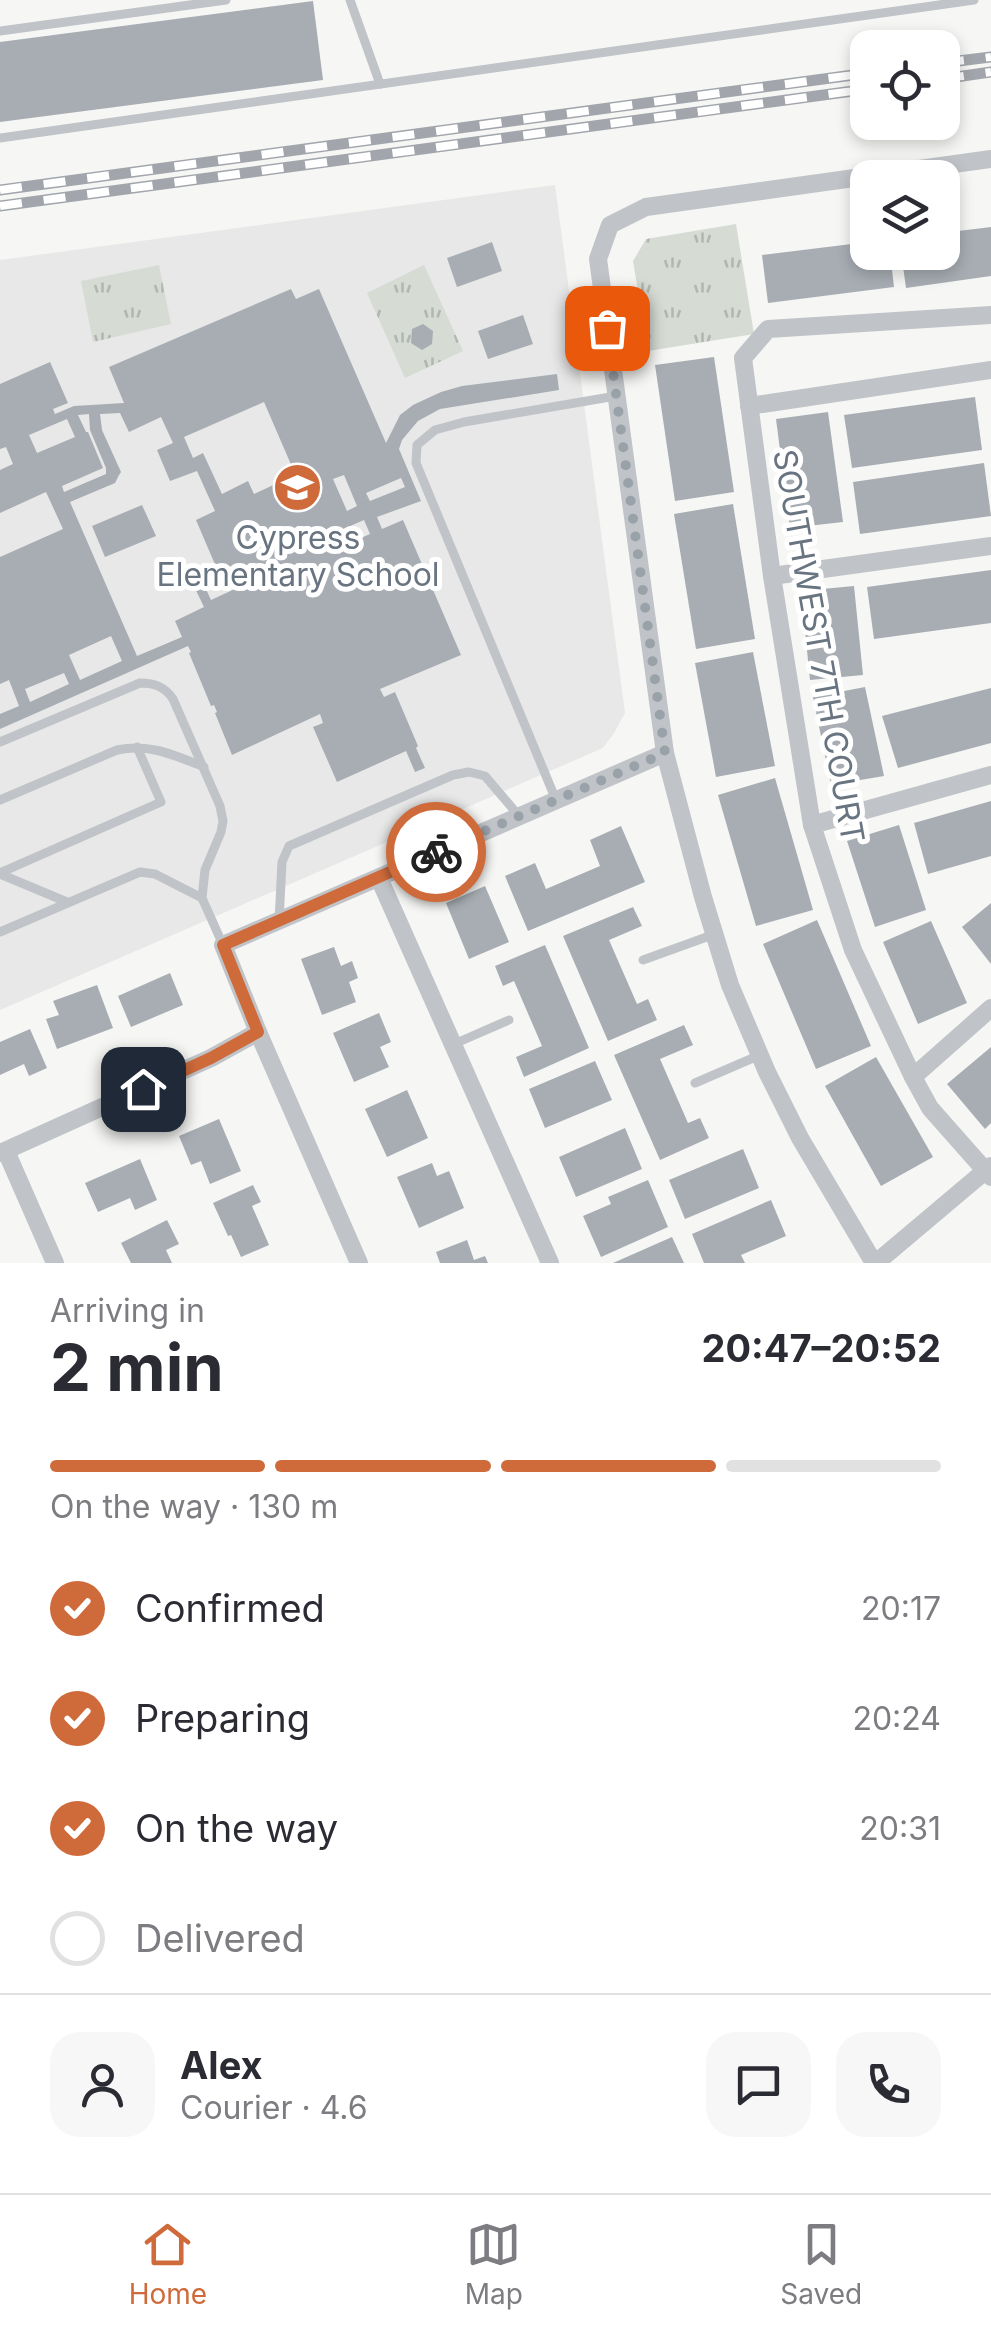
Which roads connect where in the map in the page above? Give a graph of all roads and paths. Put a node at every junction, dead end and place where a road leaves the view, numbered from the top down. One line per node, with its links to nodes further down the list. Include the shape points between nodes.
1 (226, 0): 4 (lane)
2 (350, 0): 5 (lane)
3 (974, 0): 5 (lane)
4 (0, 30)
5 (380, 84): 6 (lane)
6 (0, 138)
7 (991, 159): 10 (street, via 646,206 610,225 598,259)
8 (991, 315): 11 (street, SOUTHWEST 7TH COURT, via 768,330 743,358)
9 (991, 370): 11 (street)
10 (616, 396): 16 (street); 20 (lane, via 464,422 435,430 417,445 416,464)
11 (749, 406): 13 (street, SOUTHWEST 7TH COURT)
12 (991, 546): 13 (street)
13 (772, 576): 22 (street, SOUTHWEST 7TH COURT)
14 (0, 742): 17 (lane, via 148,683 174,699)
15 (137, 747): 17 (lane); 19 (lane); 23 (lane, via 161,802)
16 (665, 753): 20 (street); 29 (street)
17 (204, 766): 25 (lane, via 222,820)
18 (991, 775): 22 (street)
19 (0, 800)
20 (556, 800): 21 (street)
21 (519, 816): 24 (street); 27 (lane, via 484,776 469,772 289,846)
22 (812, 825): 37 (street, SOUTHWEST 7TH COURT, via 853,950)
23 (0, 874): 26 (lane)
24 (379, 878): 27 (street); 35 (street)
25 (202, 898): 26 (lane, via 140,872); 30 (lane)
26 (68, 902): 28 (lane)
27 (279, 920): 30 (street)
28 (0, 932)
29 (715, 934): 31 (lane); 36 (street)
30 (223, 945): 34 (street)
31 (643, 960)
32 (991, 1008): 37 (street)
33 (509, 1020): 35 (lane)
34 (258, 1032): 39 (street); 42 (street)
35 (454, 1044): 43 (street)
36 (760, 1055): 38 (lane); 44 (street, via 800,1138)
37 (913, 1078): 40 (street, SOUTHWEST 7TH COURT, via 930,1108)
38 (695, 1083)
39 (3, 1152): 41 (street)
40 (989, 1171): 44 (street)
41 (55, 1263)
42 (358, 1263)
43 (550, 1263)
44 (875, 1263)

